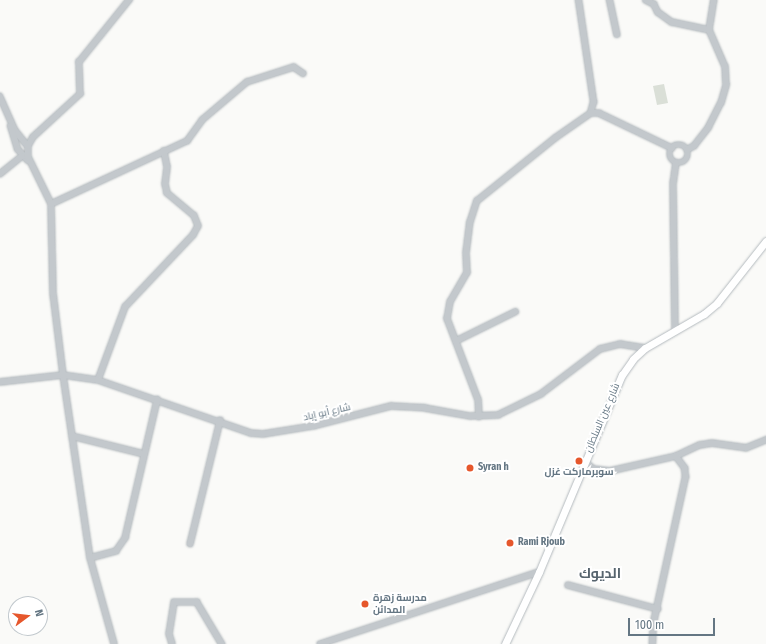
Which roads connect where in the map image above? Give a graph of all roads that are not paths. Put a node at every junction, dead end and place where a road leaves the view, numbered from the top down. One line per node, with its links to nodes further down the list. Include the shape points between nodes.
1 (129, 0): 12 (street, via 79,62 80,94 33,137)
2 (578, 0): 10 (street, via 594,102)
3 (610, 0): 7 (street)
4 (646, 0): 6 (street, via 654,4 658,12 672,22)
5 (714, 0): 6 (street)
6 (709, 30): 14 (street, via 725,67 726,85 721,103 708,128 694,146)
7 (617, 34)
8 (303, 73): 15 (street, via 294,67 247,82 202,120 187,140)
9 (0, 96): 11 (street)
10 (591, 112): 13 (street); 24 (street, via 477,201 470,222 466,253 467,273 447,313)
11 (10, 120): 12 (street); 16 (street, via 15,142)
12 (28, 146): 17 (street)
13 (672, 148): 14 (street, via 680,145); 18 (street, via 670,156)
14 (687, 150): 18 (street, via 686,159)
15 (164, 151): 20 (street); 27 (street, via 167,193 194,216 198,226 193,235 125,307)
16 (22, 156): 17 (street); 19 (street)
17 (29, 161): 20 (street)
18 (676, 163): 23 (street, via 673,184)
19 (0, 174)
20 (51, 204): 26 (street, via 53,294)
21 (766, 240): 23 (main road, شارع عين السلطان, via 717,303 704,314)
22 (515, 312): 24 (street)
23 (675, 328): 25 (main road, شارع عين السلطان)
24 (456, 341): 30 (street, via 478,400)
25 (645, 348): 30 (street, شارع أبو إياد, via 620,344 600,349 532,400 498,415); 36 (main road, شارع عين السلطان, via 633,359 614,389)
26 (63, 375): 27 (street, شارع أبو إياد); 28 (street, شارع أبو إياد); 32 (street)
27 (98, 380): 29 (street, شارع أبو إياد)
28 (0, 382)
29 (157, 400): 31 (street, شارع أبو إياد); 34 (street)
30 (479, 417): 31 (street, شارع أبو إياد, via 425,408 390,406 313,426 263,434 251,433)
31 (220, 421): 37 (street)
32 (72, 436): 34 (street); 38 (street)
33 (766, 440): 35 (street, via 746,448 706,444)
34 (144, 454): 38 (street, via 125,538 120,547 112,553)
35 (676, 456): 36 (street, via 610,471 594,470); 41 (street, via 685,468 686,477)
36 (584, 462): 39 (main road, شارع عين السلطان)
37 (190, 544)
38 (90, 558): 42 (street)
39 (538, 572): 45 (street); 46 (main road, شارع عين السلطان)
40 (568, 585): 41 (street)
41 (658, 609): 47 (street)
42 (114, 644)
43 (172, 644): 44 (street, via 169,634 174,602 197,602)
44 (222, 644)
45 (320, 644)
46 (505, 644)
47 (653, 644)

